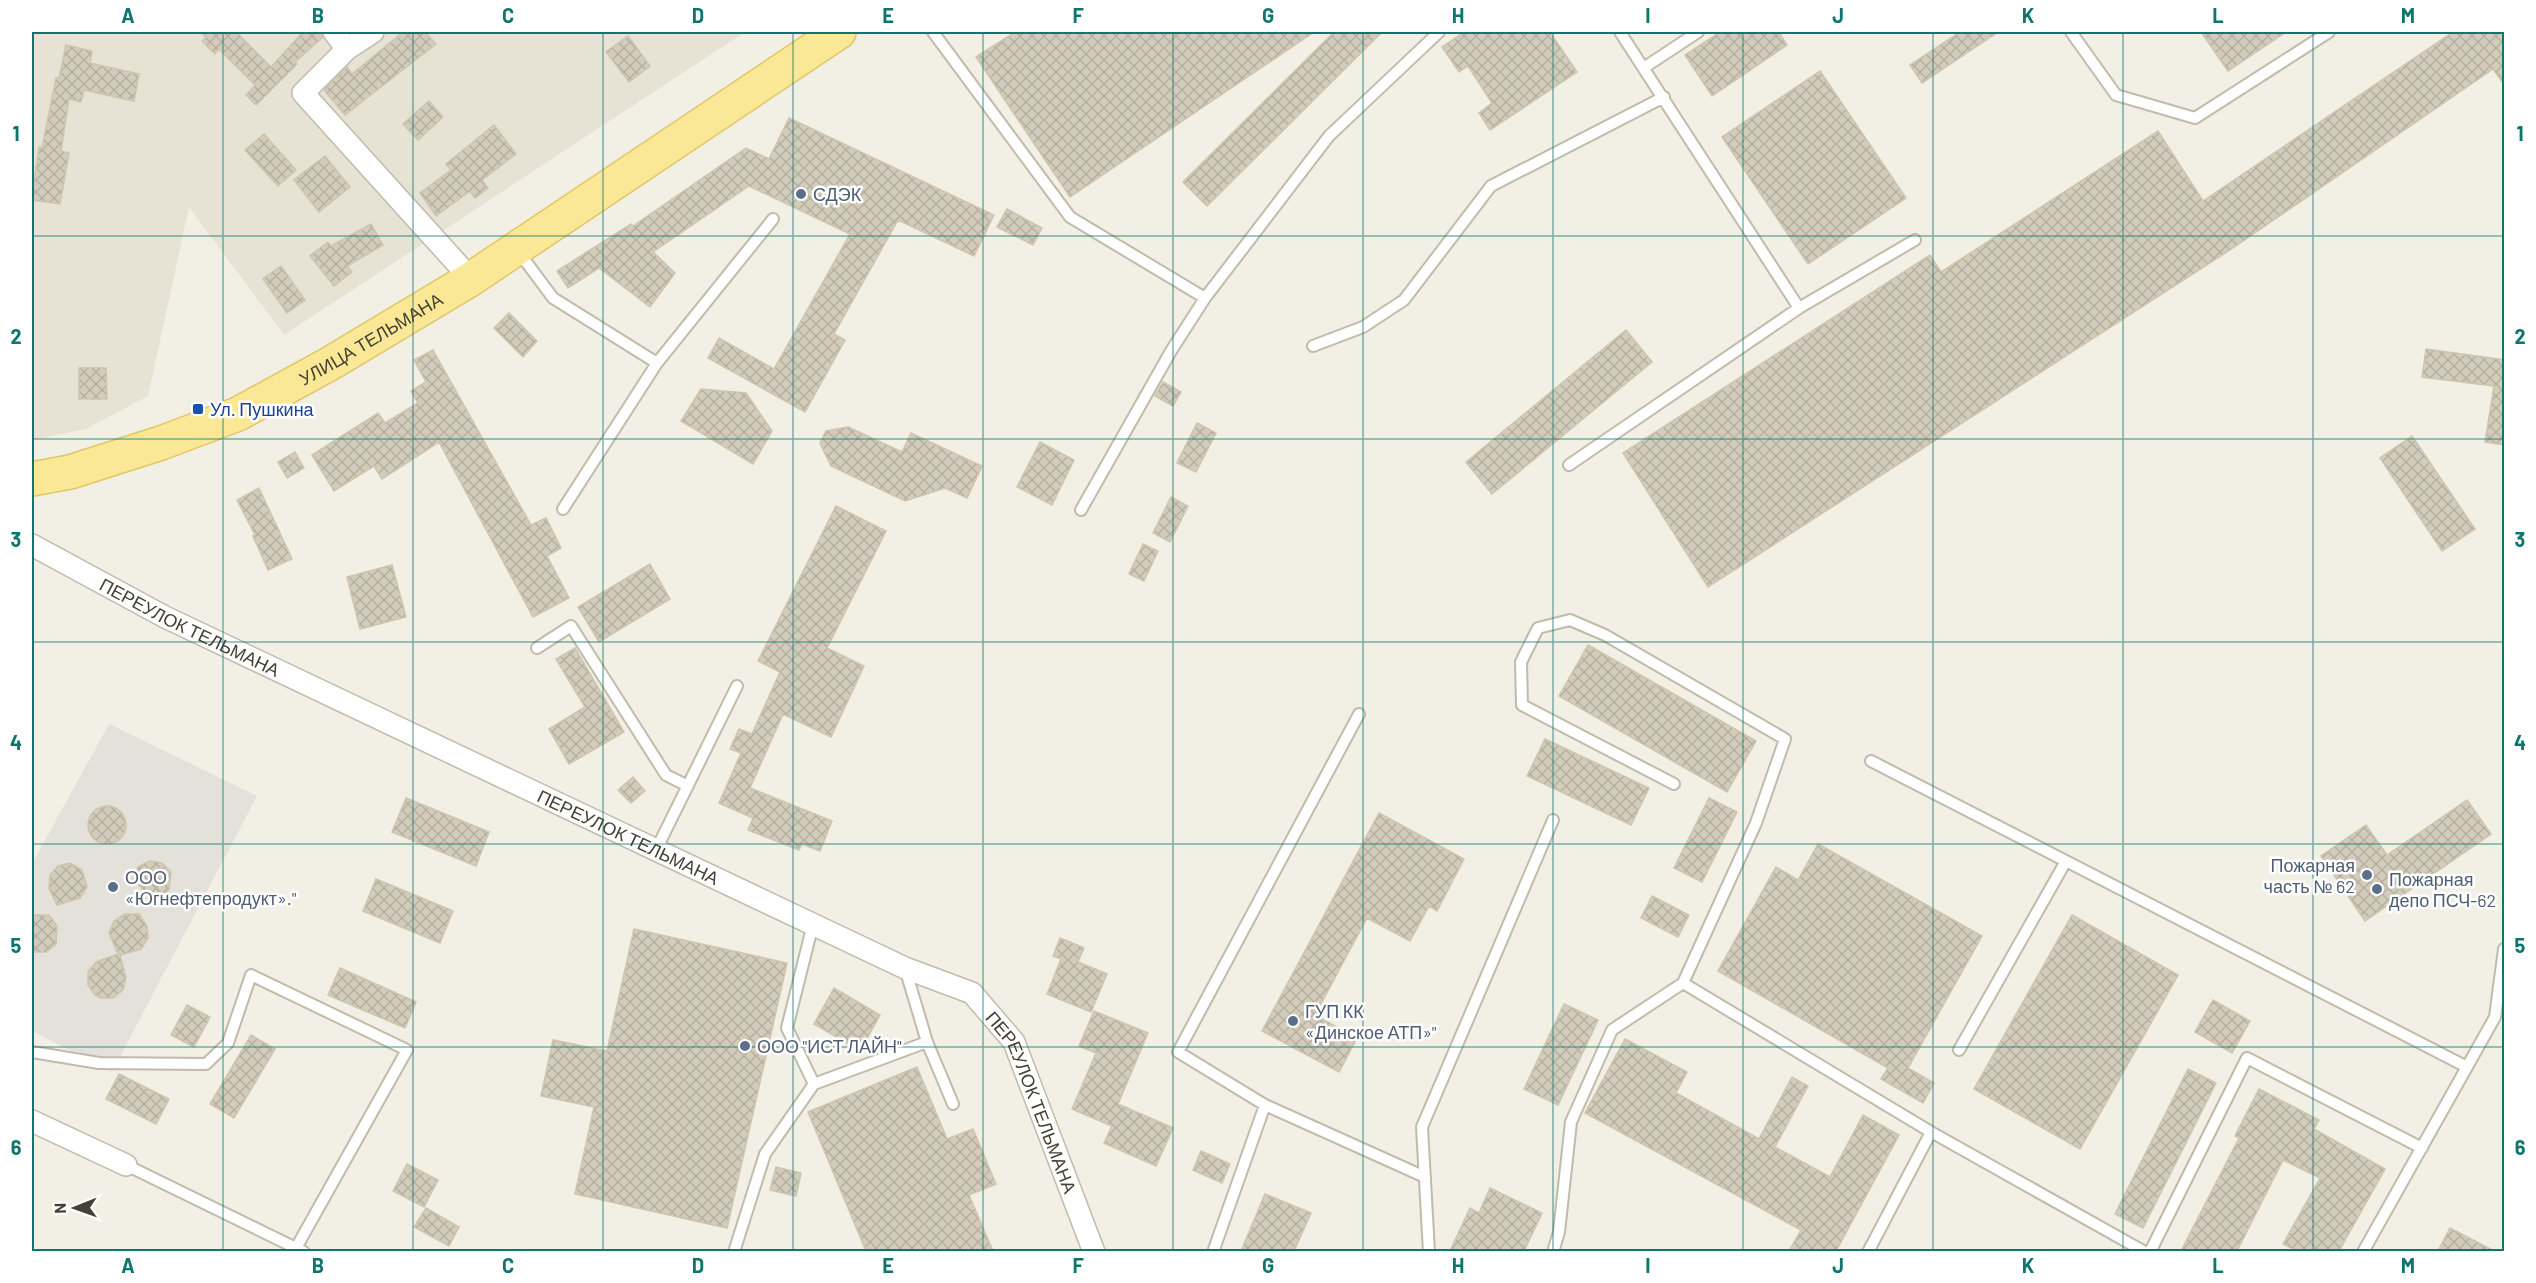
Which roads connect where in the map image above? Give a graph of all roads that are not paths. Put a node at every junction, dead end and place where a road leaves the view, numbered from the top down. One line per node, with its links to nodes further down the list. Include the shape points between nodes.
1 (373, 32): 9 (street)
2 (839, 32): 14 (main road, УЛИЦА ТЕЛЬМАНА)
3 (933, 32): 16 (lane, via 1070,217)
4 (1438, 32): 16 (lane, via 1329,136)
5 (1620, 32): 10 (lane)
6 (1698, 32): 10 (lane)
7 (2071, 32): 8 (lane, via 2116,95 2194,118)
8 (2329, 32)
9 (340, 40): 15 (street, via 303,93)
10 (1645, 67): 11 (lane)
11 (1664, 97): 17 (lane); 18 (lane, via 1491,186 1404,300 1363,327)
12 (773, 219): 19 (lane)
13 (1915, 240): 17 (lane)
14 (516, 248): 15 (main road, УЛИЦА ТЕЛЬМАНА); 19 (lane, via 553,298)
15 (471, 279): 21 (main road, УЛИЦА ТЕЛЬМАНА, via 238,414 70,472)
16 (1205, 298): 23 (lane)
17 (1800, 308): 20 (lane)
18 (1313, 346)
19 (657, 363): 22 (lane)
20 (1569, 465)
21 (32, 479)
22 (563, 509)
23 (1080, 510)
24 (32, 545): 32 (street, ПЕРЕУЛОК ТЕЛЬМАНА, via 165,618)
25 (537, 648): 30 (lane, via 571,626 666,775)
26 (737, 686): 30 (lane)
27 (1359, 714): 45 (lane, via 1178,1052)
28 (1870, 761): 33 (lane)
29 (1674, 784): 37 (lane, via 1522,705 1521,662 1538,628 1570,620 1605,635 1785,739 1756,823)
30 (688, 786): 32 (lane)
31 (1553, 820): 50 (lane, via 1422,1127)
32 (656, 850): 34 (street, ПЕРЕУЛОК ТЕЛЬМАНА)
33 (2066, 861): 40 (lane); 42 (lane)
34 (813, 924): 36 (street, ПЕРЕУЛОК ТЕЛЬМАНА); 43 (lane, via 787,1028)
35 (2505, 949): 38 (lane)
36 (905, 968): 39 (lane); 53 (street, ПЕРЕУЛОК ТЕЛЬМАНА, via 972,993 1014,1042)
37 (1683, 983): 47 (lane); 56 (lane, via 1612,1030 1571,1122 1559,1232)
38 (2502, 989): 42 (lane, via 2495,1017)
39 (927, 1042): 43 (lane); 44 (lane)
40 (1959, 1050)
41 (32, 1052): 51 (lane, via 99,1063 206,1064 228,1043 251,975 407,1050)
42 (2467, 1067): 48 (lane)
43 (814, 1084): 52 (lane, via 765,1154)
44 (953, 1104)
45 (1265, 1105): 50 (lane); 54 (lane)
46 (32, 1121): 49 (street)
47 (1931, 1132): 57 (lane); 58 (lane)
48 (2422, 1148): 59 (lane, via 2247,1058); 60 (lane)
49 (126, 1165): 51 (lane)
50 (1425, 1178): 55 (lane)
51 (300, 1250)
52 (734, 1251)
53 (1094, 1251)
54 (1213, 1251)
55 (1429, 1251)
56 (1553, 1251)
57 (1868, 1251)
58 (2145, 1251)
59 (2150, 1251)
60 (2363, 1251)

